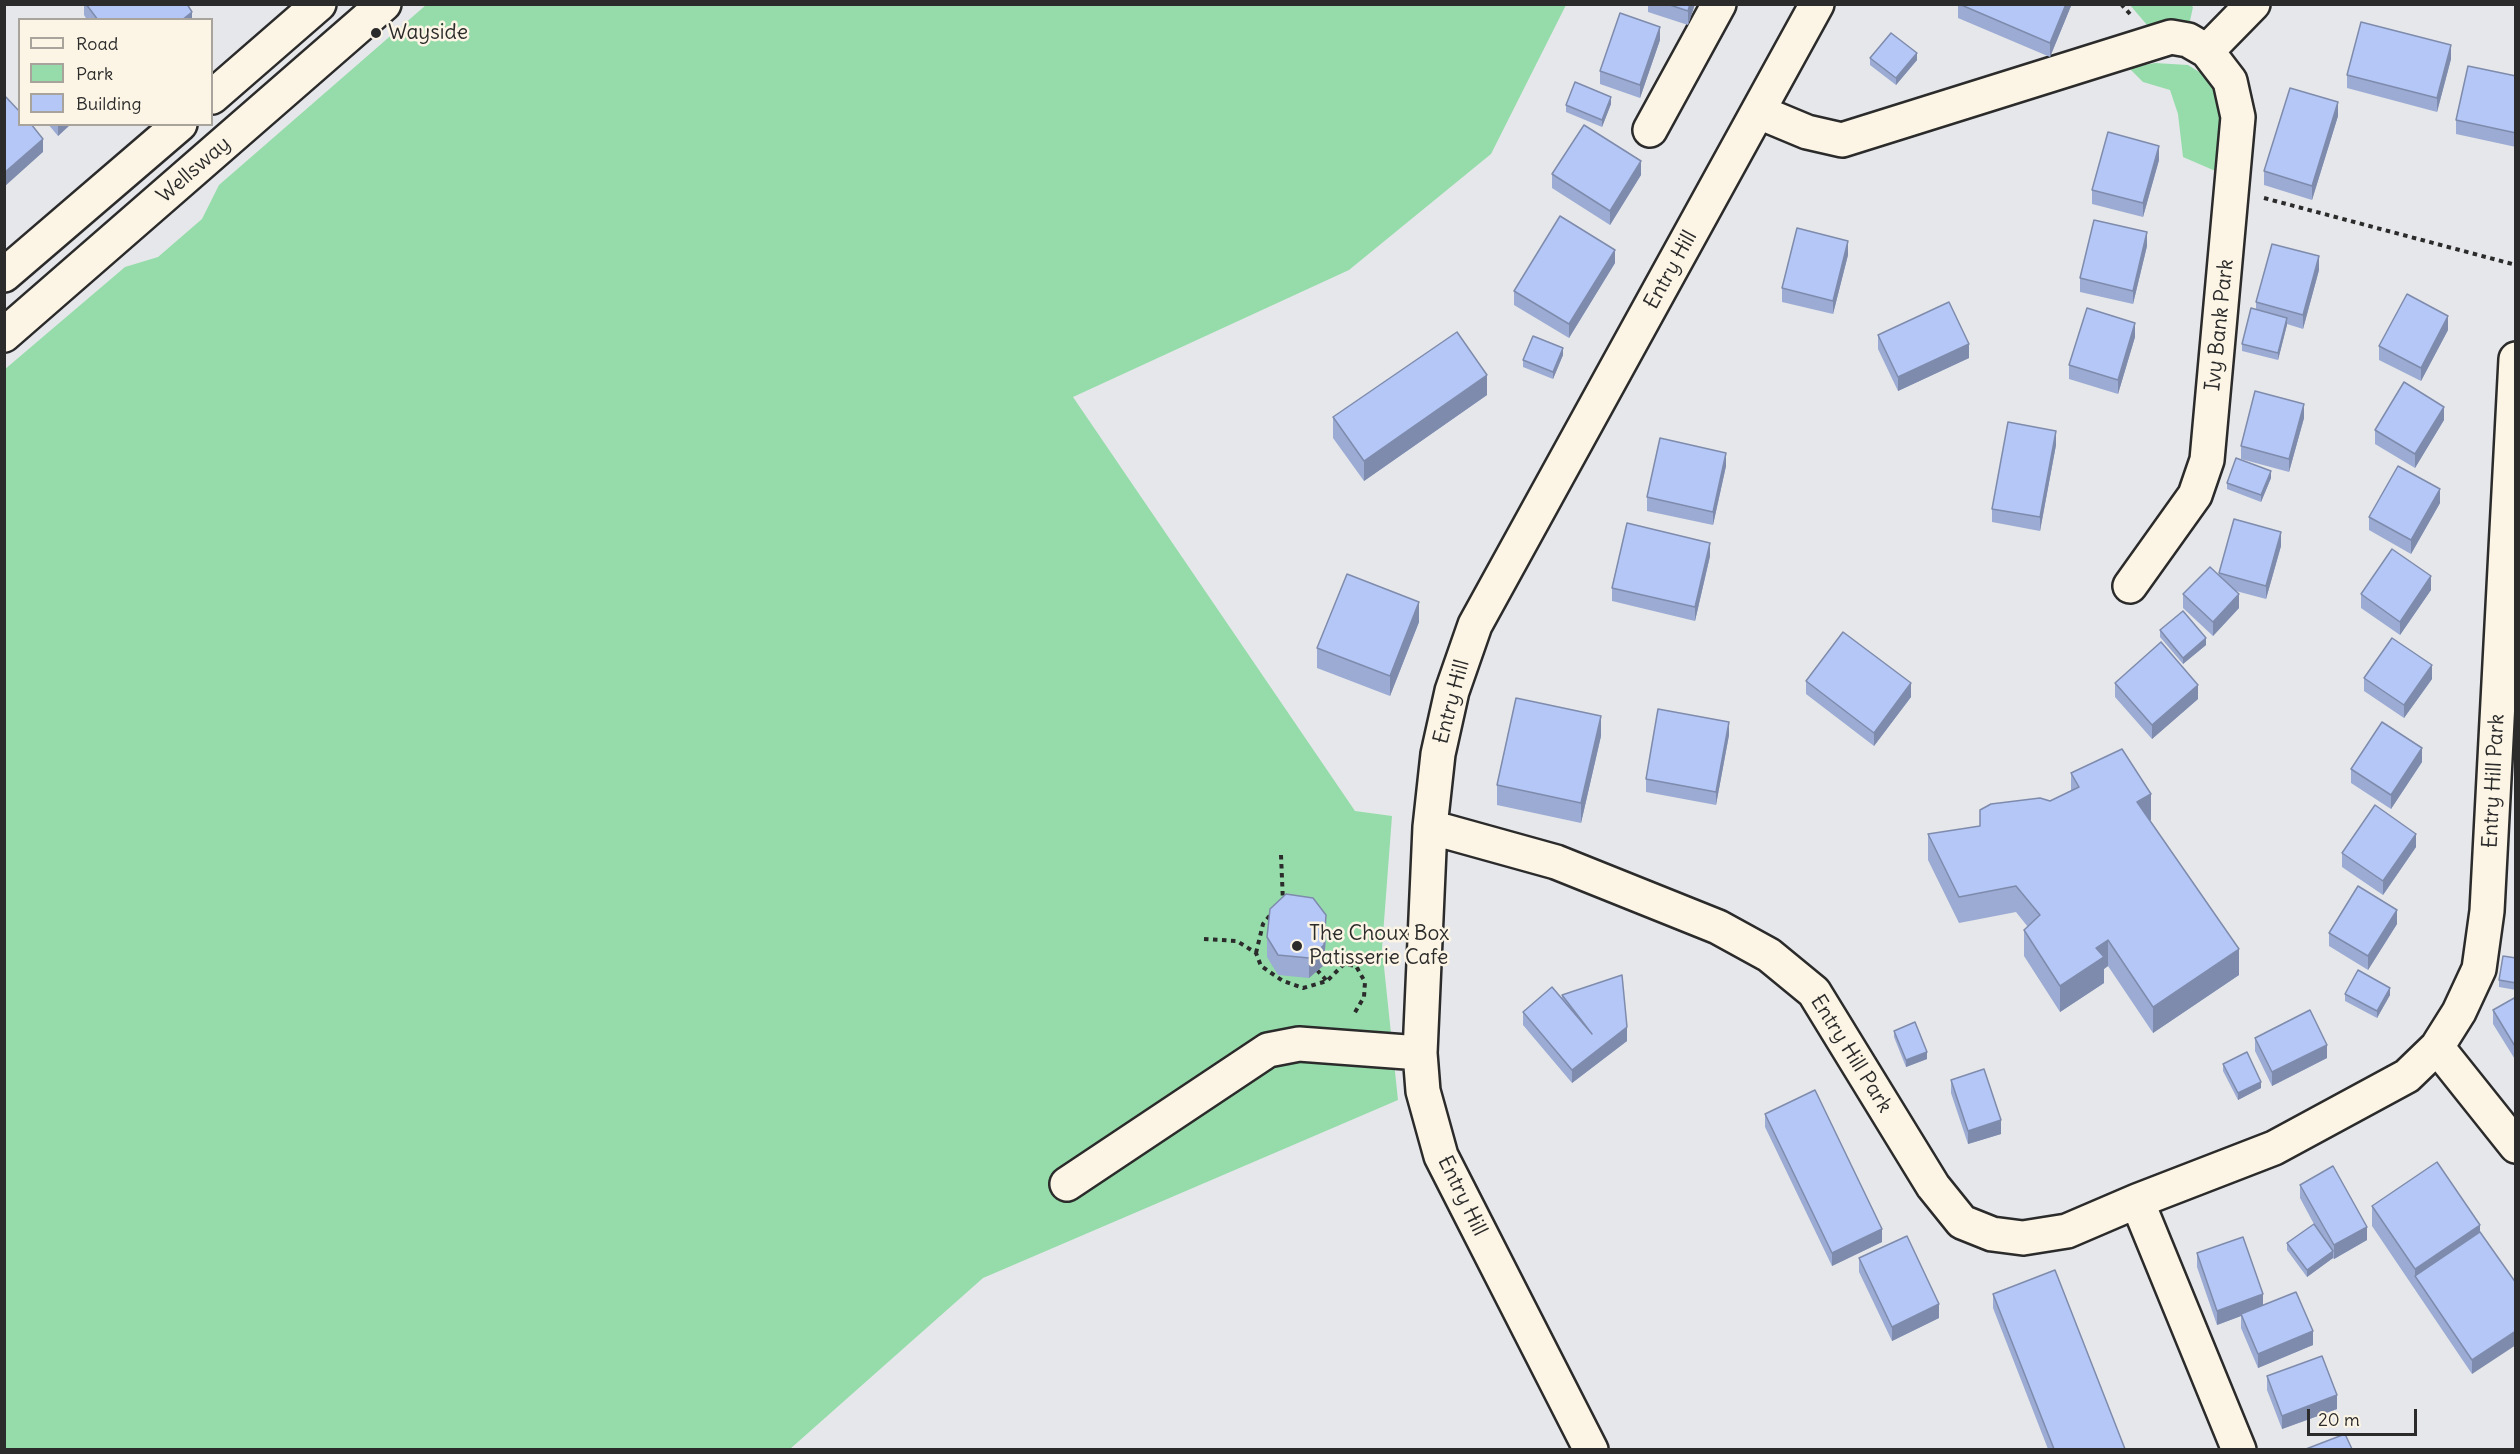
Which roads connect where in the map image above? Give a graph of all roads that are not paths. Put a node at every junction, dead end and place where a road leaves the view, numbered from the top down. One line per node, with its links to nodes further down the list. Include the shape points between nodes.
1 (319, 4): 7 (street)
2 (384, 4): 12 (street, Wellsway)
3 (1719, 4): 10 (street)
4 (1817, 4): 8 (street, Entry Hill)
5 (2253, 4): 6 (street)
6 (2207, 51): 8 (street, Ivy Bank Park, via 2188,40 2170,37 1842,140 1807,132); 14 (street, Ivy Bank Park, via 2230,81 2238,117 2206,460 2195,495)
7 (213, 96)
8 (1759, 111): 15 (street, Entry Hill, via 1475,625 1452,691 1438,754)
9 (178, 126): 11 (street, Wellsway)
10 (1650, 130)
11 (4, 275)
12 (4, 335)
13 (2516, 359): 16 (street, Entry Hill Park, via 2487,911 2479,969)
14 (2130, 586)
15 (1430, 827): 17 (street, Entry Hill); 20 (street, Entry Hill Park, via 1556,862 1718,927 1769,955 1814,992 1933,1185 1962,1222 1992,1234 2023,1238 2067,1231)
16 (2437, 1047): 18 (street); 20 (street, Entry Hill Park, via 2407,1076 2274,1148)
17 (1420, 1053): 19 (street, via 1299,1044 1268,1050); 21 (street, Entry Hill, via 1423,1091 1441,1156)
18 (2516, 1146)
19 (1066, 1184)
20 (2137, 1201): 22 (street)
21 (1592, 1449)
22 (2239, 1449)

